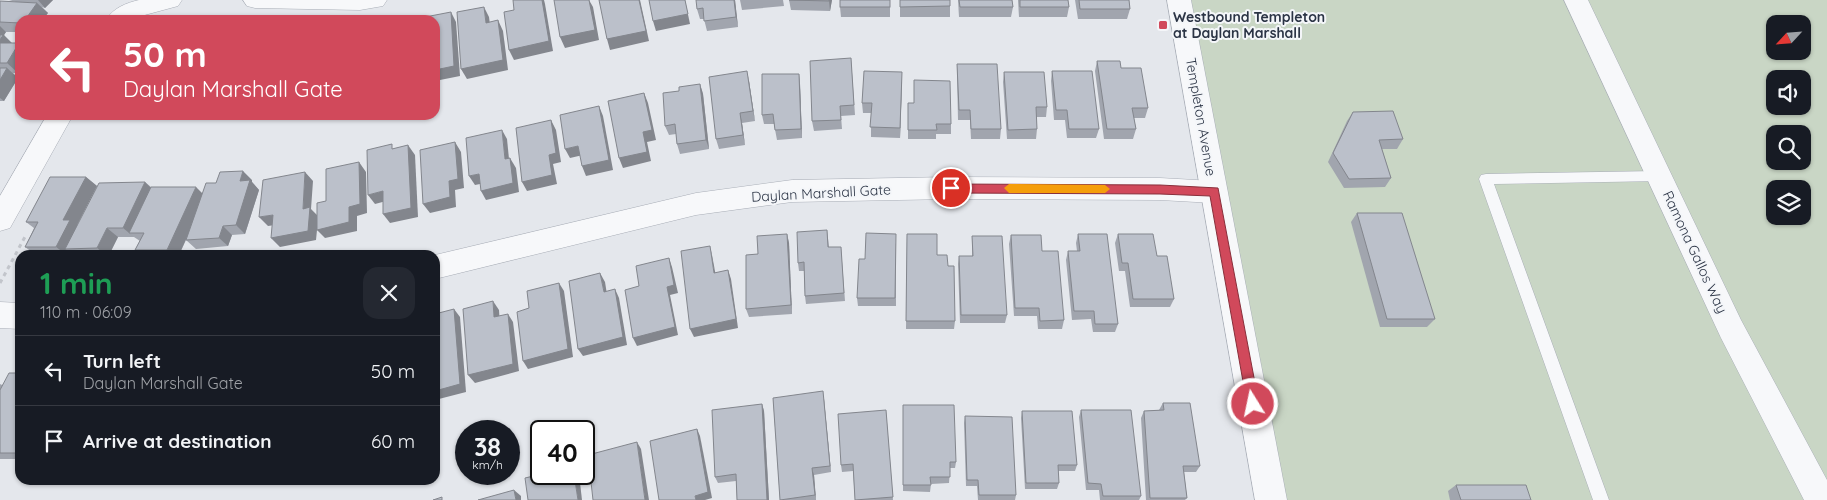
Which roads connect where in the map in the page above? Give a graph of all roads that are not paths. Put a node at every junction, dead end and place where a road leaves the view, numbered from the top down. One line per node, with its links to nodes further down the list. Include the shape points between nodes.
1 (170, 0): 6 (street)
2 (255, 0): 3 (street)
3 (375, 0)
4 (1179, 0): 9 (street, Templeton Avenue)
5 (1576, 0): 8 (street, Ramona Gallos Way)
6 (126, 15)
7 (57, 120): 10 (street)
8 (1659, 176): 15 (lane, via 1486,179); 16 (street, Ramona Gallos Way, via 1731,329)
9 (1214, 192): 11 (street, Daylan Marshall Gate, via 931,188 783,192 696,204); 14 (street, Templeton Avenue)
10 (0, 220)
11 (440, 266)
12 (0, 315): 13 (street)
13 (15, 316)
14 (1271, 500)
15 (1601, 500)
16 (1820, 500)

